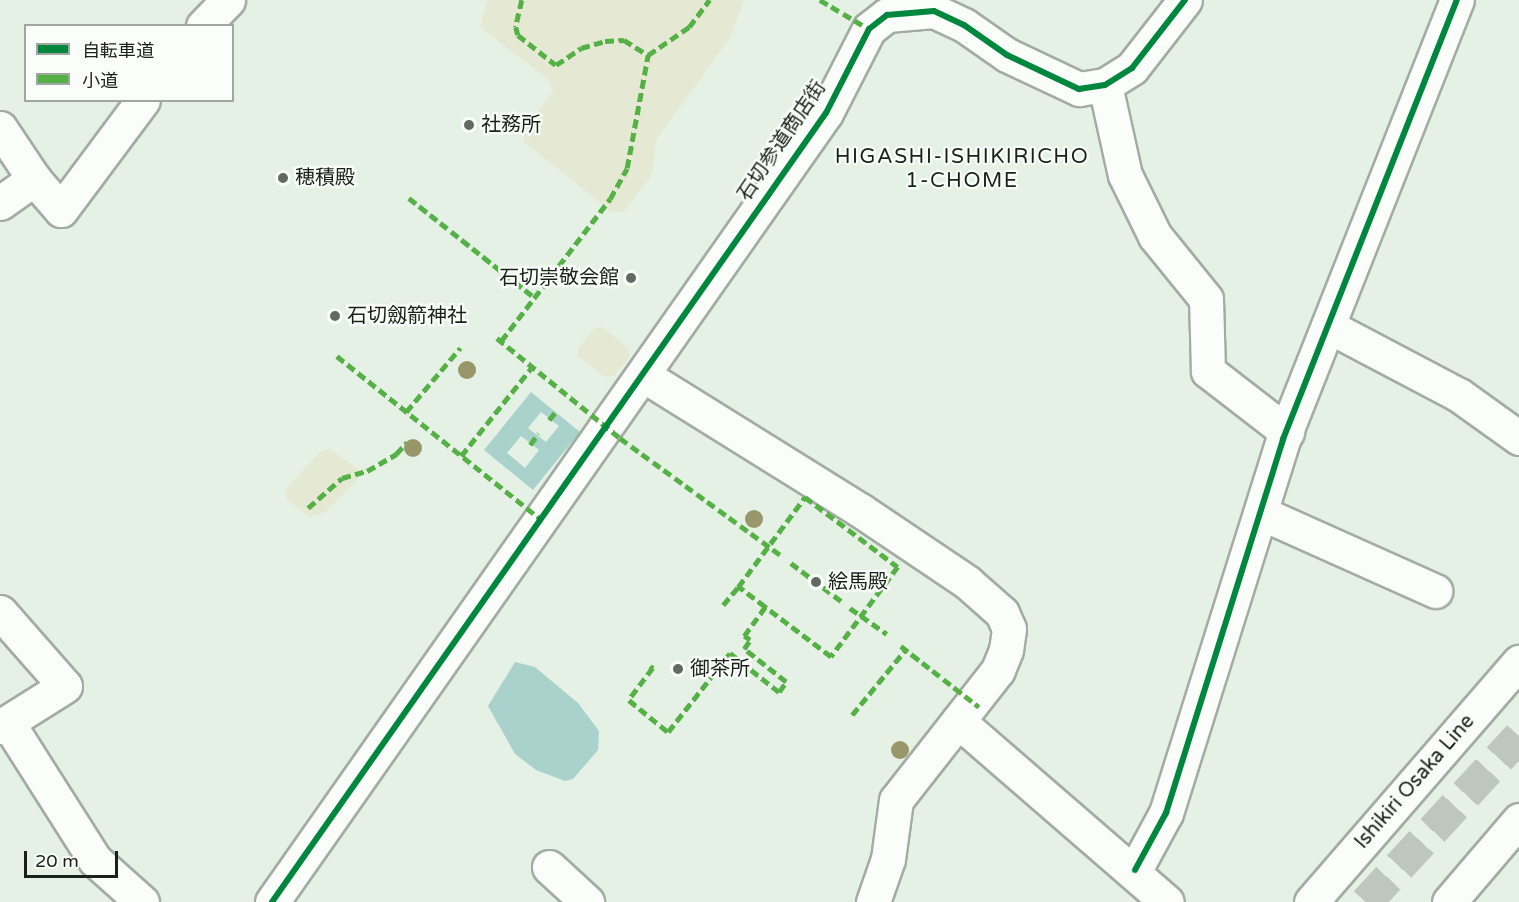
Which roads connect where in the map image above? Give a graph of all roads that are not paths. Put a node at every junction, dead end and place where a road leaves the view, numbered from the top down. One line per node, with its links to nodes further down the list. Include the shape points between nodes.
1 (228, 0): 4 (street)
2 (1185, 0): 5 (street, 石切参道商店街, via 1132,68)
3 (1457, 0): 10 (street)
4 (205, 24)
5 (1105, 85): 11 (street, 石切参道商店街, via 1079,89 1064,85 934,11 887,15 869,29 826,113); 12 (street, via 1125,175 1155,236 1206,299 1208,371)
6 (142, 102): 8 (street, via 61,210)
7 (0, 128): 8 (street)
8 (34, 179): 9 (street)
9 (0, 203)
10 (1328, 326): 12 (street); 13 (street, via 1459,395)
11 (643, 375): 18 (street, via 860,510 992,601 1009,629 1006,650 998,670); 24 (street, 石切参道商店街)
12 (1287, 432): 14 (street)
13 (1519, 438)
14 (1261, 513): 15 (street); 22 (street, via 1166,813)
15 (1434, 591)
16 (0, 612): 19 (street, via 65,686)
17 (1519, 662): 28 (street, Ishikiri Osaka Line)
18 (958, 721): 22 (street); 26 (street, via 896,800 888,859)
19 (4, 725): 23 (street, via 95,860)
20 (1519, 820): 29 (street)
21 (549, 867): 25 (street)
22 (1135, 870): 27 (street)
23 (142, 902)
24 (272, 902)
25 (588, 902)
26 (873, 902)
27 (1167, 902)
28 (1311, 902)
29 (1449, 902)

